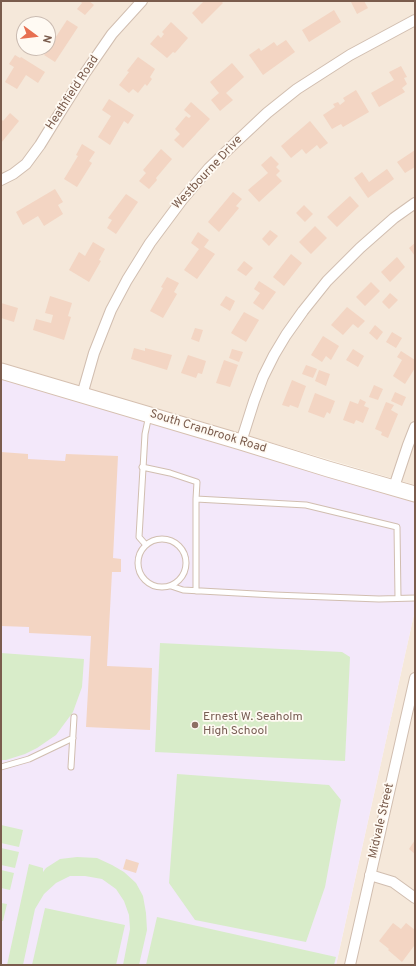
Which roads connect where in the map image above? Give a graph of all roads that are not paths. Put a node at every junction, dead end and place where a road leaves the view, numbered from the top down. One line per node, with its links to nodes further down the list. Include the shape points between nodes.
1 (142, 1): 3 (street, Heathfield Road, via 112,34 26,164)
2 (415, 20): 6 (street, Westbourne Drive, via 350,55 297,89 267,113 209,168 159,230 127,280 111,310 94,353)
3 (1, 180)
4 (415, 203): 9 (street, via 360,248 327,281 303,311 278,348 263,378)
5 (1, 371): 6 (street, South Cranbrook Road)
6 (82, 395): 7 (street, South Cranbrook Road)
7 (149, 414): 9 (street, South Cranbrook Road); 10 (lane, via 145,429)
8 (415, 427): 11 (street)
9 (241, 442): 11 (street, South Cranbrook Road)
10 (142, 467): 13 (lane, via 196,482); 14 (lane, via 139,536)
11 (394, 487): 12 (street, South Cranbrook Road)
12 (415, 494)
13 (196, 499): 16 (lane); 17 (lane, via 306,505 397,527)
14 (146, 545): 15 (lane, via 138,560 142,576 155,586); 15 (lane, via 152,541 168,539 180,547 186,561 186,569 178,582)
15 (171, 586): 16 (lane)
16 (196, 591): 17 (lane)
17 (398, 598): 18 (lane)
18 (415, 598)
19 (415, 678): 20 (street, Midvale Street)
20 (412, 701): 25 (street, Midvale Street)
21 (74, 717): 22 (lane)
22 (73, 738): 23 (lane, via 30,759); 24 (lane)
23 (1, 767)
24 (71, 767)
25 (370, 875): 26 (street, via 393,882); 27 (street, Midvale Street)
26 (415, 898)
27 (350, 965)

